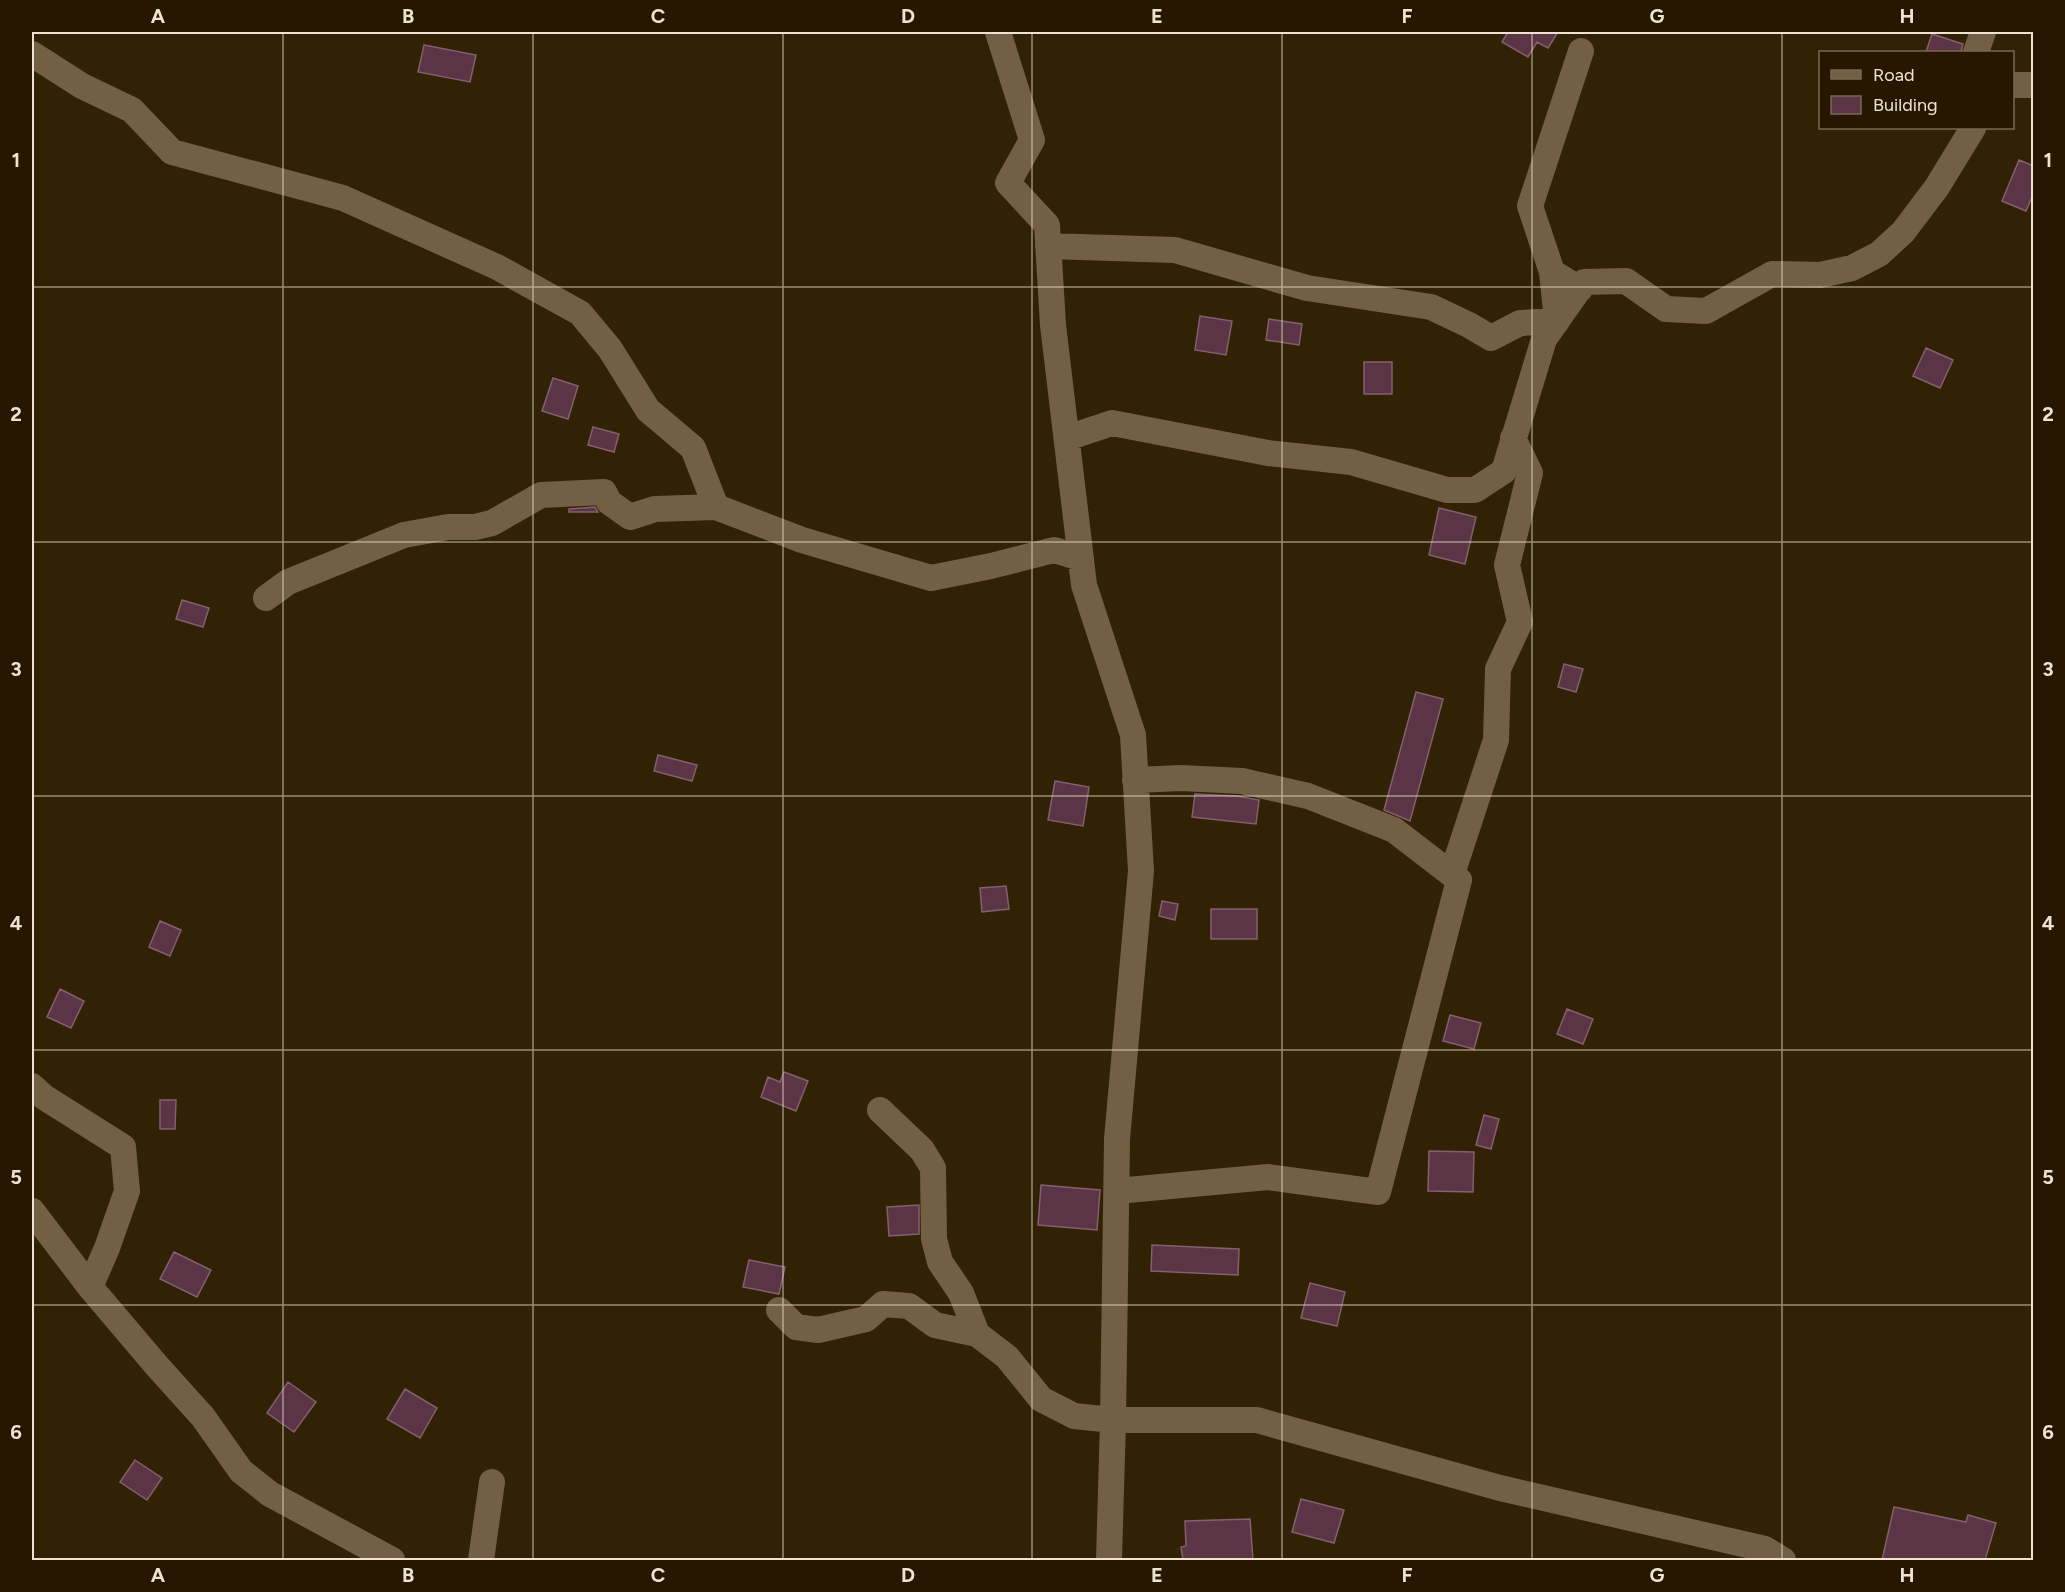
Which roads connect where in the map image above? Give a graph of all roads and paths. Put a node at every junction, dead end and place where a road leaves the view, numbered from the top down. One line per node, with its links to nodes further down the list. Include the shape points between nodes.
1 (998, 32): 9 (street, via 1032,141 1008,183 1047,225)
2 (1983, 32): 4 (street)
3 (1581, 51): 10 (street, via 1530,206)
4 (1976, 51)
5 (32, 54): 15 (street, via 82,86 132,110 172,152 343,198 497,267 580,313 610,349 648,410 693,448)
6 (2014, 84): 7 (street)
7 (2034, 84)
8 (1972, 129): 11 (street, via 1937,187 1903,232 1879,254 1852,268 1820,274 1772,274 1706,311 1666,309 1626,281 1584,282)
9 (1048, 246): 12 (street, via 1174,250 1306,288 1431,307 1491,338 1520,323); 13 (street)
10 (1552, 272): 11 (street); 12 (street)
11 (1580, 289): 12 (street)
12 (1557, 321): 14 (street, via 1544,339)
13 (1067, 438): 14 (street, via 1112,423 1268,453 1352,462 1447,490 1475,490 1504,471); 16 (street)
14 (1513, 438): 19 (street, via 1530,473 1507,565 1520,622 1498,669 1496,740)
15 (716, 507): 16 (street, via 802,540 931,578 1054,550); 17 (street, via 655,509 630,517 609,502 604,492 541,495 492,523 404,535 288,582)
16 (1081, 558): 18 (street, via 1084,585 1133,735)
17 (266, 598)
18 (1135, 780): 19 (street, via 1242,781 1308,796 1394,831); 22 (street, via 1141,871 1117,1139)
19 (1452, 874): 22 (street, via 1459,880 1378,1192 1268,1177)
20 (32, 1086): 24 (street, via 123,1147 127,1191)
21 (880, 1110): 26 (street, via 922,1150 933,1168 934,1239 940,1262 961,1293)
22 (1117, 1191): 27 (street)
23 (32, 1211): 24 (street)
24 (90, 1287): 29 (street, via 203,1417 241,1472 270,1494)
25 (778, 1310): 26 (street, via 796,1327 818,1329 866,1319 883,1304 909,1306 935,1325)
26 (976, 1334): 27 (street, via 1007,1357 1041,1399 1074,1416)
27 (1113, 1420): 31 (street); 32 (street, via 1257,1420 1500,1488 1765,1549)
28 (492, 1482): 30 (street)
29 (392, 1560)
30 (481, 1560)
31 (1109, 1560)
32 (1783, 1560)

